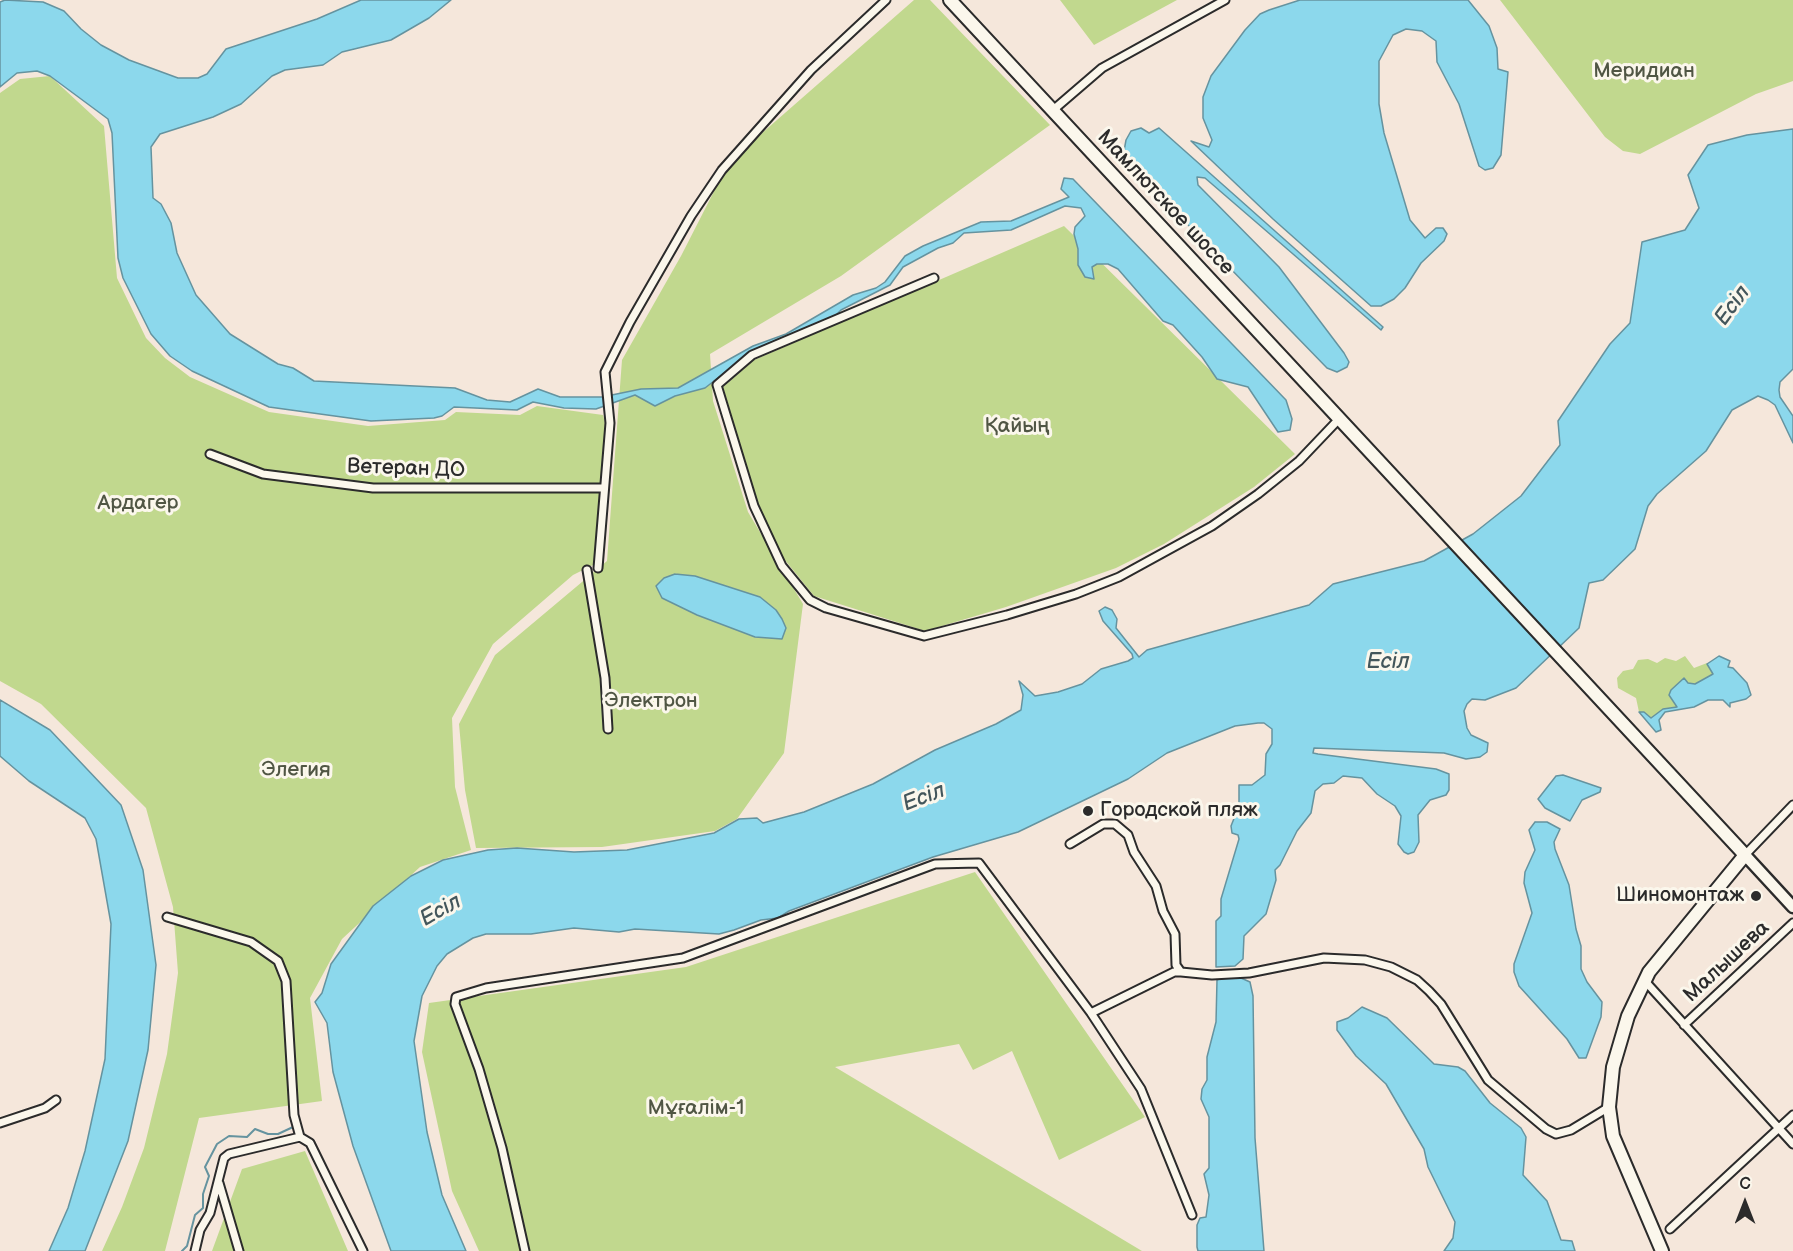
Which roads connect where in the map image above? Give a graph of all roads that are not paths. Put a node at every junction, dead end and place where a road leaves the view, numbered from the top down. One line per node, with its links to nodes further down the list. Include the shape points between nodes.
1 (886, 0): 8 (street, via 811,70 722,170 691,216 605,372 610,423)
2 (950, 0): 4 (highway, Мамлютское шоссе)
3 (1226, 0): 4 (street, via 1102,68)
4 (1052, 111): 6 (highway, Мамлютское шоссе)
5 (934, 278): 6 (street, via 752,355 717,386 754,506 782,566 810,600 826,608 924,636 1076,594 1119,577 1212,526 1299,461)
6 (1339, 419): 14 (highway, Мамлютское шоссе)
7 (210, 454): 8 (street, Ветеран ДО, via 263,474 373,488)
8 (604, 488): 9 (street)
9 (598, 568)
10 (587, 570): 11 (street, via 605,678)
11 (608, 729)
12 (1793, 804): 14 (street)
13 (1070, 844): 18 (street, via 1103,824 1115,824 1128,835 1156,886 1174,934 1176,965)
14 (1745, 855): 15 (main road); 19 (highway)
15 (1793, 907)
16 (167, 917): 27 (street, via 251,942 278,961 286,981 294,1116)
17 (1793, 923): 21 (street, Малышева)
18 (1181, 972): 20 (street); 23 (street, via 1250,973 1324,958 1365,960 1417,980 1429,991 1488,1080 1546,1129 1556,1134 1571,1130)
19 (1644, 980): 21 (street); 23 (highway, via 1619,1041)
20 (1091, 1013): 30 (street, via 1141,1089); 35 (street, via 979,863 935,864 683,958 460,995 454,1000 502,1148)
21 (1684, 1025): 26 (street)
22 (56, 1100): 25 (street, via 45,1108)
23 (1609, 1107): 36 (highway, via 1622,1162)
24 (1793, 1115): 26 (street)
25 (0, 1123)
26 (1778, 1128): 28 (street); 31 (street)
27 (300, 1137): 29 (street, via 229,1154 221,1164); 34 (street, via 310,1143)
28 (1793, 1144)
29 (218, 1181): 32 (street); 33 (street)
30 (1192, 1215)
31 (1670, 1229)
32 (195, 1251)
33 (238, 1251)
34 (363, 1251)
35 (525, 1251)
36 (1662, 1251)

